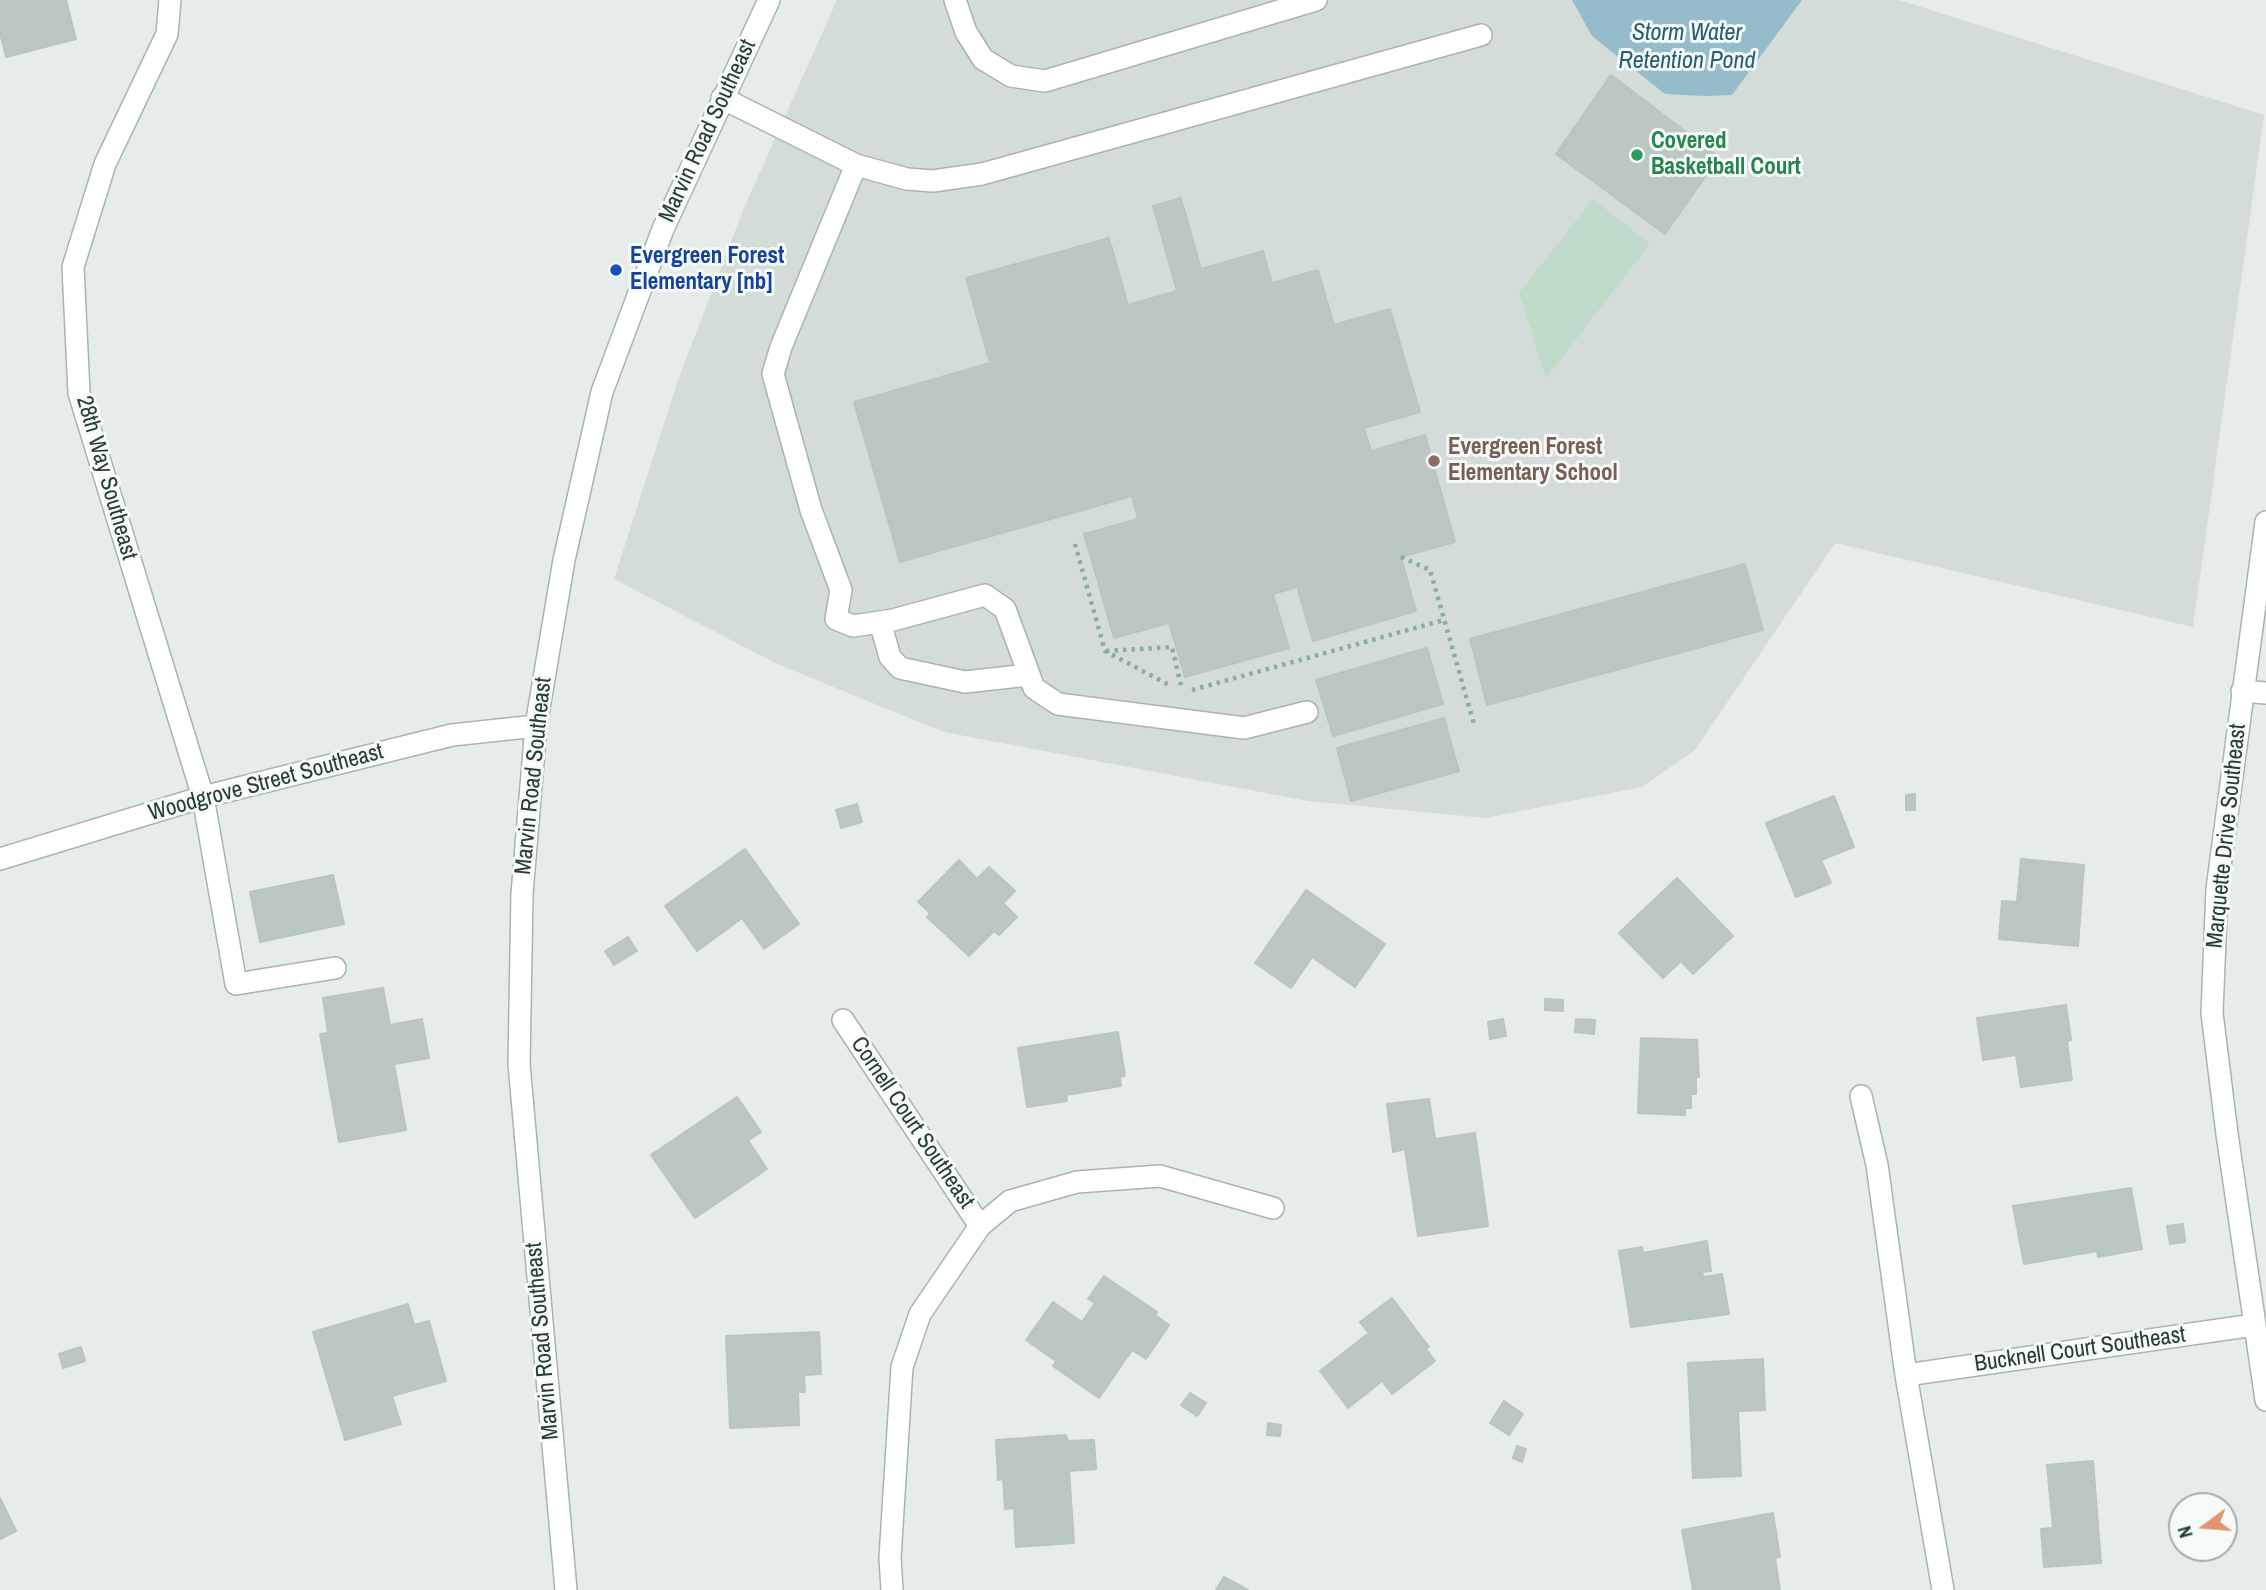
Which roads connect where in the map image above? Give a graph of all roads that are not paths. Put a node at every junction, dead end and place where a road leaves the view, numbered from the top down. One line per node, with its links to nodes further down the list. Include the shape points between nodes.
1 (170, 0): 15 (street, 28th Way Southeast, via 167,34 105,164 73,267 79,393)
2 (769, 0): 6 (street, Marvin Road Southeast)
3 (956, 0): 4 (street, via 966,32 984,59 1011,76 1045,81)
4 (1316, 0)
5 (1481, 35): 7 (street, via 982,174 933,181)
6 (722, 98): 7 (street); 14 (street, Marvin Road Southeast, via 663,229 602,392 564,560)
7 (856, 165): 9 (street, via 773,374 811,510 841,590 836,619 853,626)
8 (2266, 522): 11 (street, Marquette Drive Southeast)
9 (880, 622): 10 (street, via 890,657 900,668 965,682); 10 (street, via 985,595 1005,609)
10 (1028, 675): 13 (street, via 1034,688 1058,704 1244,728)
11 (2242, 691): 12 (street); 22 (street, Marquette Drive Southeast, via 2217,889 2212,1013)
12 (2266, 692)
13 (1307, 712)
14 (536, 726): 15 (street, Woodgrove Street Southeast, via 452,735); 25 (street, Marvin Road Southeast, via 522,894 519,1065)
15 (203, 797): 16 (street, Woodgrove Street Southeast); 17 (street, 28th Way Southeast, via 236,984)
16 (0, 859)
17 (335, 968)
18 (843, 1020): 21 (street, Cornell Court Southeast)
19 (1861, 1096): 23 (street, via 1877,1165)
20 (1273, 1208): 21 (street, via 1160,1176 1077,1182 1010,1201)
21 (980, 1226): 26 (street, via 920,1314 902,1367)
22 (2254, 1325): 23 (street, Bucknell Court Southeast); 24 (street, Marquette Drive Southeast)
23 (1906, 1375): 27 (street)
24 (2266, 1400)
25 (566, 1590)
26 (892, 1590)
27 (1943, 1590)

